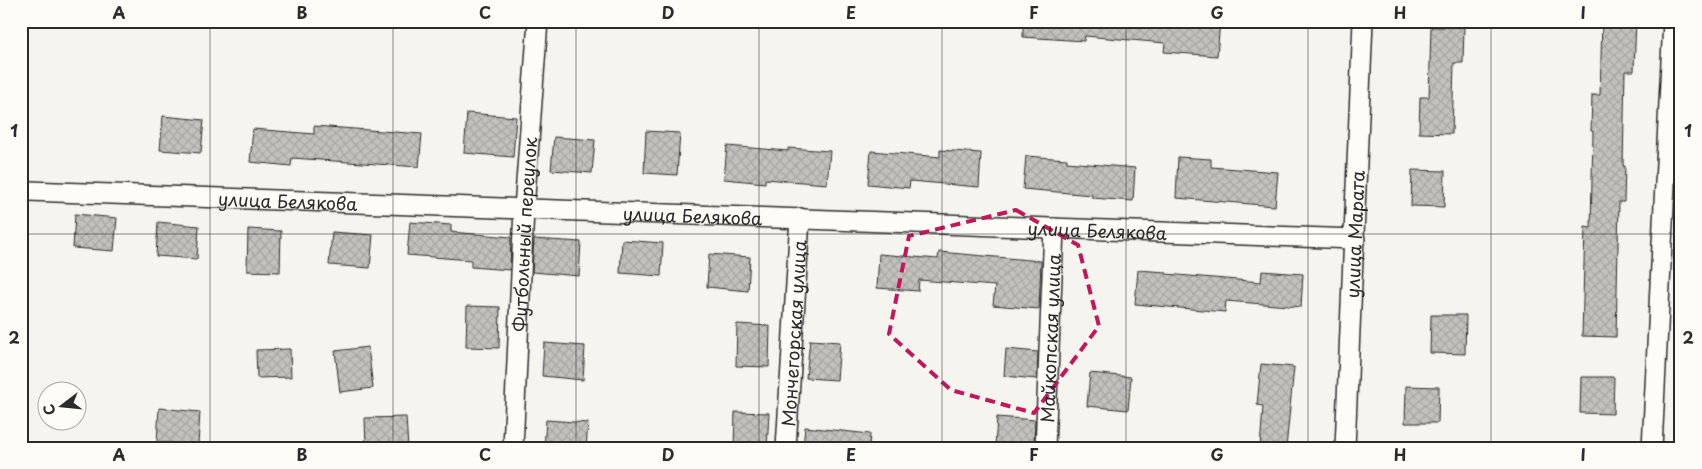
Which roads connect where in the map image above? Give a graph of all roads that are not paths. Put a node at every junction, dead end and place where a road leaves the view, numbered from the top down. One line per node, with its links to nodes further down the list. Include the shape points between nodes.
1 (538, 21): 5 (street, Футбольный переулок)
2 (1363, 21): 8 (street, улица Марата)
3 (1673, 21): 13 (street)
4 (29, 191): 5 (street, улица Белякова)
5 (524, 209): 6 (street, улица Белякова); 9 (street, Футбольный переулок)
6 (800, 218): 7 (street, улица Белякова); 10 (street, Мончегорская улица)
7 (1054, 228): 8 (street, улица Белякова); 11 (street, Майкопская улица)
8 (1355, 239): 12 (street, улица Марата)
9 (513, 448)
10 (786, 448)
11 (1045, 448)
12 (1345, 448)
13 (1652, 448)

